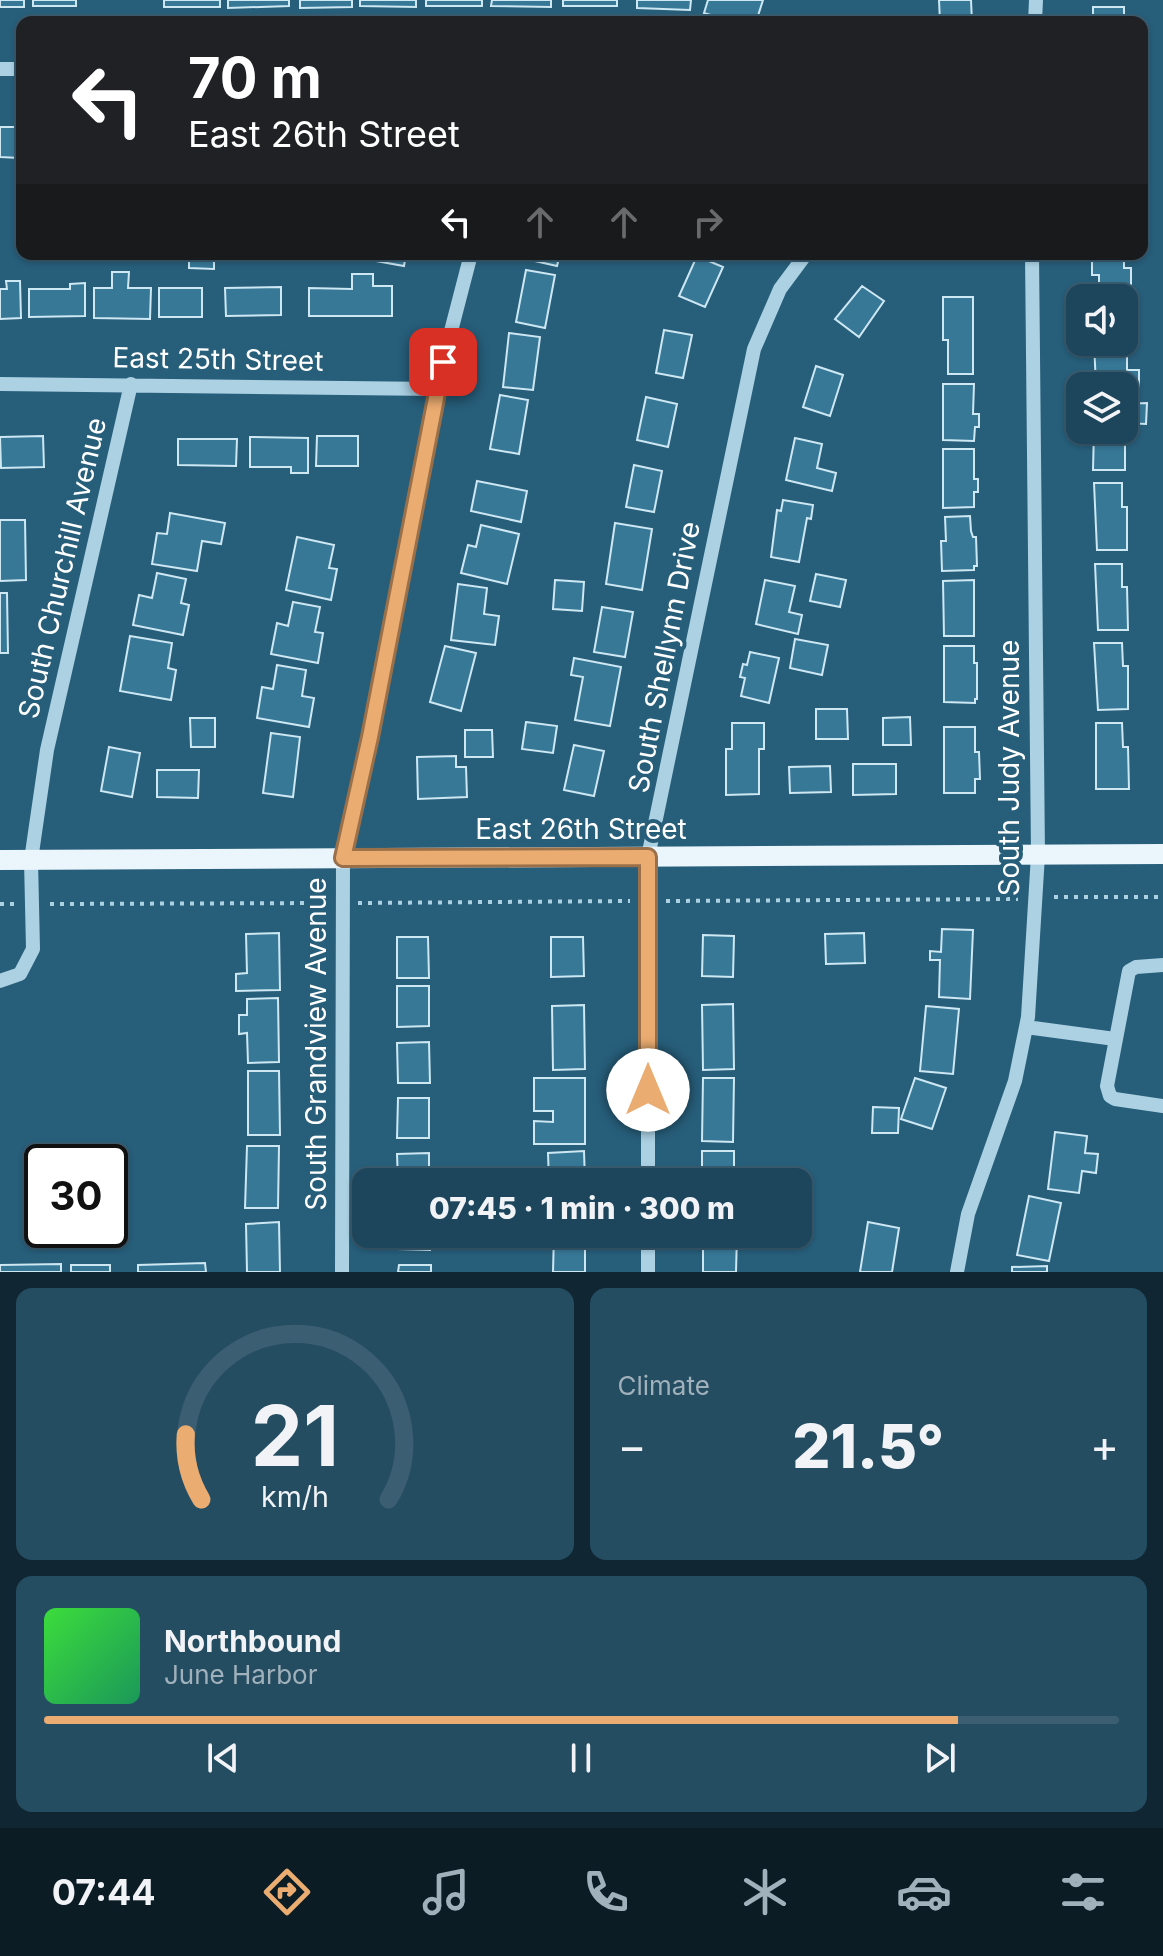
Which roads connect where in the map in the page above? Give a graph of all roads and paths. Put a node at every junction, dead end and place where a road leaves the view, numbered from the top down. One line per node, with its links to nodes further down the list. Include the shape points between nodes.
1 (469, 260): 6 (street, South Grandview Avenue)
2 (802, 260): 9 (street, South Shellynn Drive, via 780,289 754,349)
3 (1032, 260): 8 (street, South Judy Avenue)
4 (0, 384): 5 (street, East 25th Street)
5 (131, 384): 6 (street, East 25th Street); 12 (street, South Churchill Avenue, via 47,750)
6 (436, 389): 10 (street, South Grandview Avenue)
7 (1163, 854): 8 (main road, East 26th Street)
8 (1038, 855): 9 (main road, East 26th Street); 14 (street, South Judy Avenue)
9 (648, 857): 10 (main road, East 26th Street); 15 (street, South Shellynn Drive)
10 (343, 858): 12 (main road, East 26th Street); 16 (street, South Grandview Avenue)
11 (0, 860): 12 (main road, East 26th Street)
12 (31, 860): 17 (street, South Churchill Avenue)
13 (1163, 897): 14 (path)
14 (1035, 899): 15 (path); 20 (street, South Judy Avenue)
15 (648, 901): 16 (path); 23 (street, South Shellynn Drive)
16 (343, 903): 17 (path); 25 (street, South Grandview Avenue)
17 (32, 904): 19 (street, South Churchill Avenue, via 33,949 20,974)
18 (1163, 965): 21 (street, via 1129,971)
19 (0, 981)
20 (1026, 1027): 21 (street); 27 (street, South Judy Avenue, via 1015,1081 968,1214)
21 (1115, 1039): 22 (street, via 1110,1096)
22 (1163, 1106)
23 (648, 1168)
24 (648, 1248): 26 (street)
25 (342, 1272)
26 (648, 1272)
27 (957, 1272)

